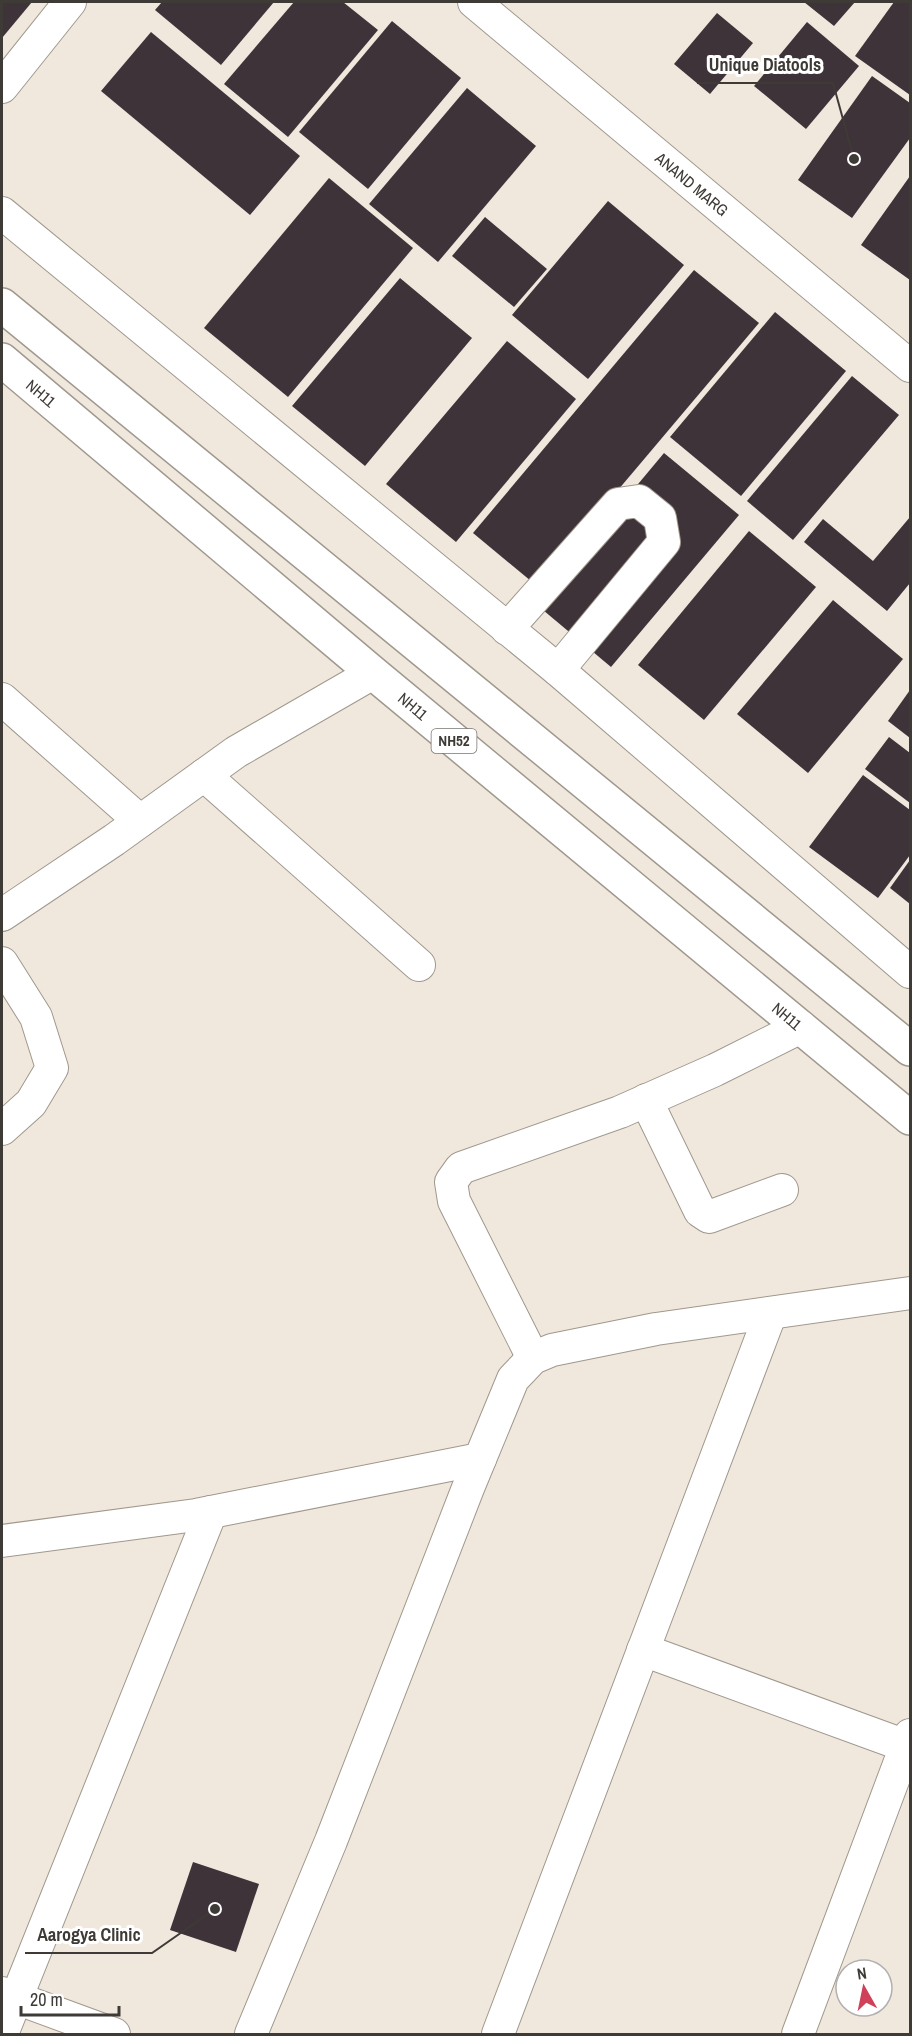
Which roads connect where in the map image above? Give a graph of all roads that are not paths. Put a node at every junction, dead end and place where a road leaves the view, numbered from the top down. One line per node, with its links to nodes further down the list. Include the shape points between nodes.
1 (70, 2): 3 (street)
2 (474, 2): 7 (street, ANAND MARG)
3 (2, 87)
4 (2, 213): 8 (street)
5 (2, 305): 19 (highway)
6 (2, 360): 10 (highway, NH11 / NH52)
7 (910, 366)
8 (507, 628): 9 (street); 9 (street, via 618,504 639,501 660,518 664,542)
9 (558, 670): 17 (street)
10 (373, 673): 12 (street, via 236,752); 18 (highway, NH11 / NH52)
11 (2, 699): 13 (street)
12 (204, 775): 13 (street); 16 (street)
13 (140, 821): 14 (street)
14 (2, 915)
15 (2, 963): 22 (street, via 36,1017 52,1068 31,1103)
16 (418, 965)
17 (910, 972)
18 (801, 1028): 20 (street); 21 (highway, NH11 / NH52)
19 (910, 1049)
20 (646, 1100): 23 (street, via 700,1211 709,1217); 26 (street, via 461,1168 451,1182 454,1201)
21 (910, 1118)
22 (2, 1129)
23 (782, 1190)
24 (910, 1293): 25 (street)
25 (770, 1315): 26 (street, via 657,1329 552,1350); 30 (street)
26 (533, 1358): 27 (street, via 513,1379)
27 (480, 1459): 28 (street); 35 (street)
28 (211, 1512): 29 (street); 32 (street)
29 (2, 1541)
30 (642, 1650): 31 (street); 36 (street)
31 (908, 1741): 37 (street)
32 (9, 1996): 33 (street); 34 (street)
33 (2, 2034)
34 (114, 2034)
35 (251, 2034)
36 (498, 2034)
37 (798, 2034)

